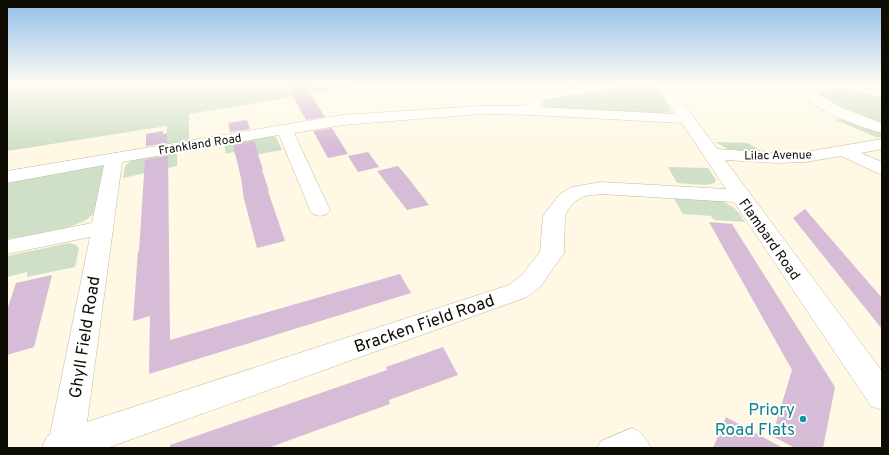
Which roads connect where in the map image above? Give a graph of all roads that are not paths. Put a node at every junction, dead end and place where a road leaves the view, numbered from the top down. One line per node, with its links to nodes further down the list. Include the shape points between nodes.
1 (533, 105): 4 (street)
2 (677, 105): 5 (street, Flambard Road)
3 (826, 105): 6 (street)
4 (532, 112): 5 (street, Frankland Road); 7 (street, Frankland Road, via 440,112 343,120)
5 (687, 119): 10 (street, Flambard Road)
6 (882, 128)
7 (285, 130): 11 (street, Frankland Road); 15 (street)
8 (882, 144): 9 (street, Lilac Avenue)
9 (844, 151): 10 (street, Lilac Avenue, via 777,158); 12 (street)
10 (712, 154): 14 (street, Flambard Road)
11 (114, 158): 13 (street); 16 (street, Ghyll Field Road)
12 (882, 169)
13 (7, 177)
14 (740, 196): 18 (street, Flambard Road); 19 (street, Bracken Field Road, via 601,188 579,191 567,198 554,216 552,253 531,281 518,291)
15 (320, 210)
16 (102, 228): 17 (street); 19 (street, Ghyll Field Road)
17 (7, 247)
18 (882, 396)
19 (63, 447)
20 (608, 448): 21 (lane, via 632,438)
21 (640, 448)

